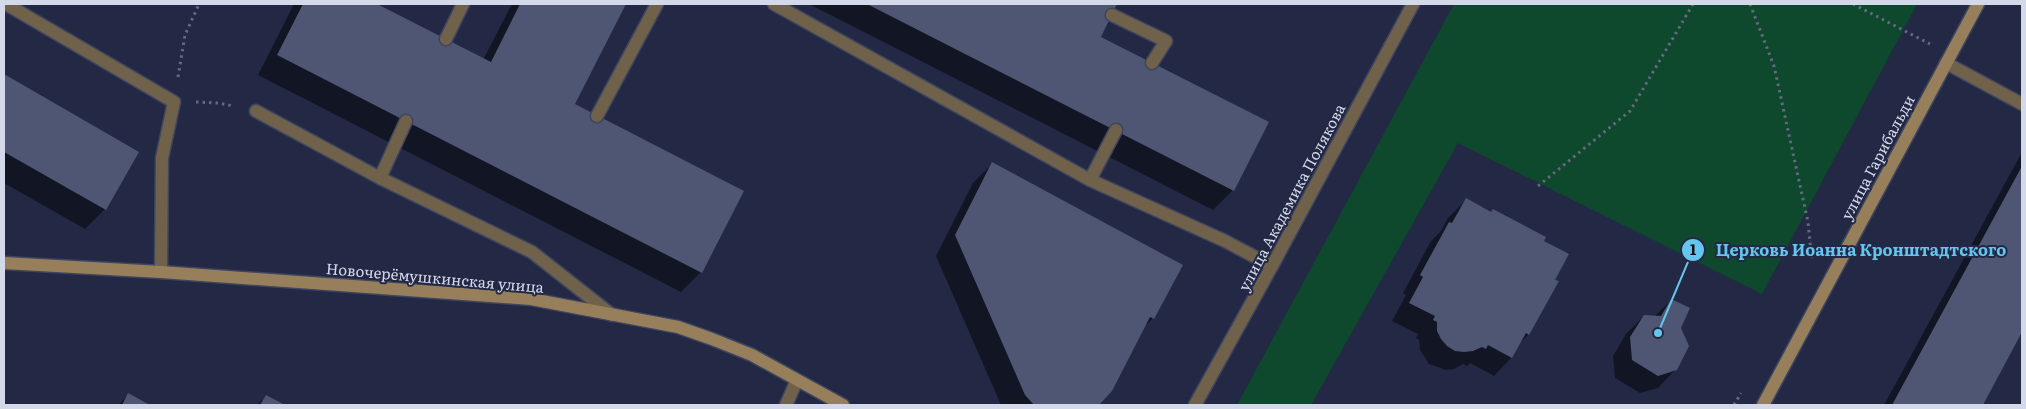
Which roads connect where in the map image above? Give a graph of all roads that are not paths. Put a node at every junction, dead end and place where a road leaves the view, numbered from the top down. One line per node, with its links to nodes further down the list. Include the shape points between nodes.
1 (6, 4): 20 (street, via 174,102 162,158)
2 (462, 4): 8 (street)
3 (657, 4): 13 (street)
4 (774, 4): 17 (street)
5 (1413, 4): 19 (street, улица Академика Полякова)
6 (1978, 4): 10 (street, улица Гарибальди)
7 (1112, 15): 9 (street, via 1166,41)
8 (446, 39)
9 (1152, 63)
10 (1946, 64): 11 (street); 26 (street, улица Гарибальди)
11 (2022, 104)
12 (256, 111): 16 (street)
13 (597, 116)
14 (406, 122): 16 (street)
15 (1116, 130): 17 (street)
16 (380, 178): 21 (street, via 532,252)
17 (1090, 180): 19 (street, via 1226,241)
18 (4, 263): 20 (street, Новочерёмушкинская улица)
19 (1272, 266): 25 (street, улица Академика Полякова)
20 (161, 272): 21 (street, Новочерёмушкинская улица, via 531,299)
21 (612, 315): 22 (street, Новочерёмушкинская улица, via 678,327 752,355)
22 (797, 380): 23 (street); 24 (street, Новочерёмушкинская улица)
23 (786, 405)
24 (843, 405)
25 (1195, 405)
26 (1763, 405)

